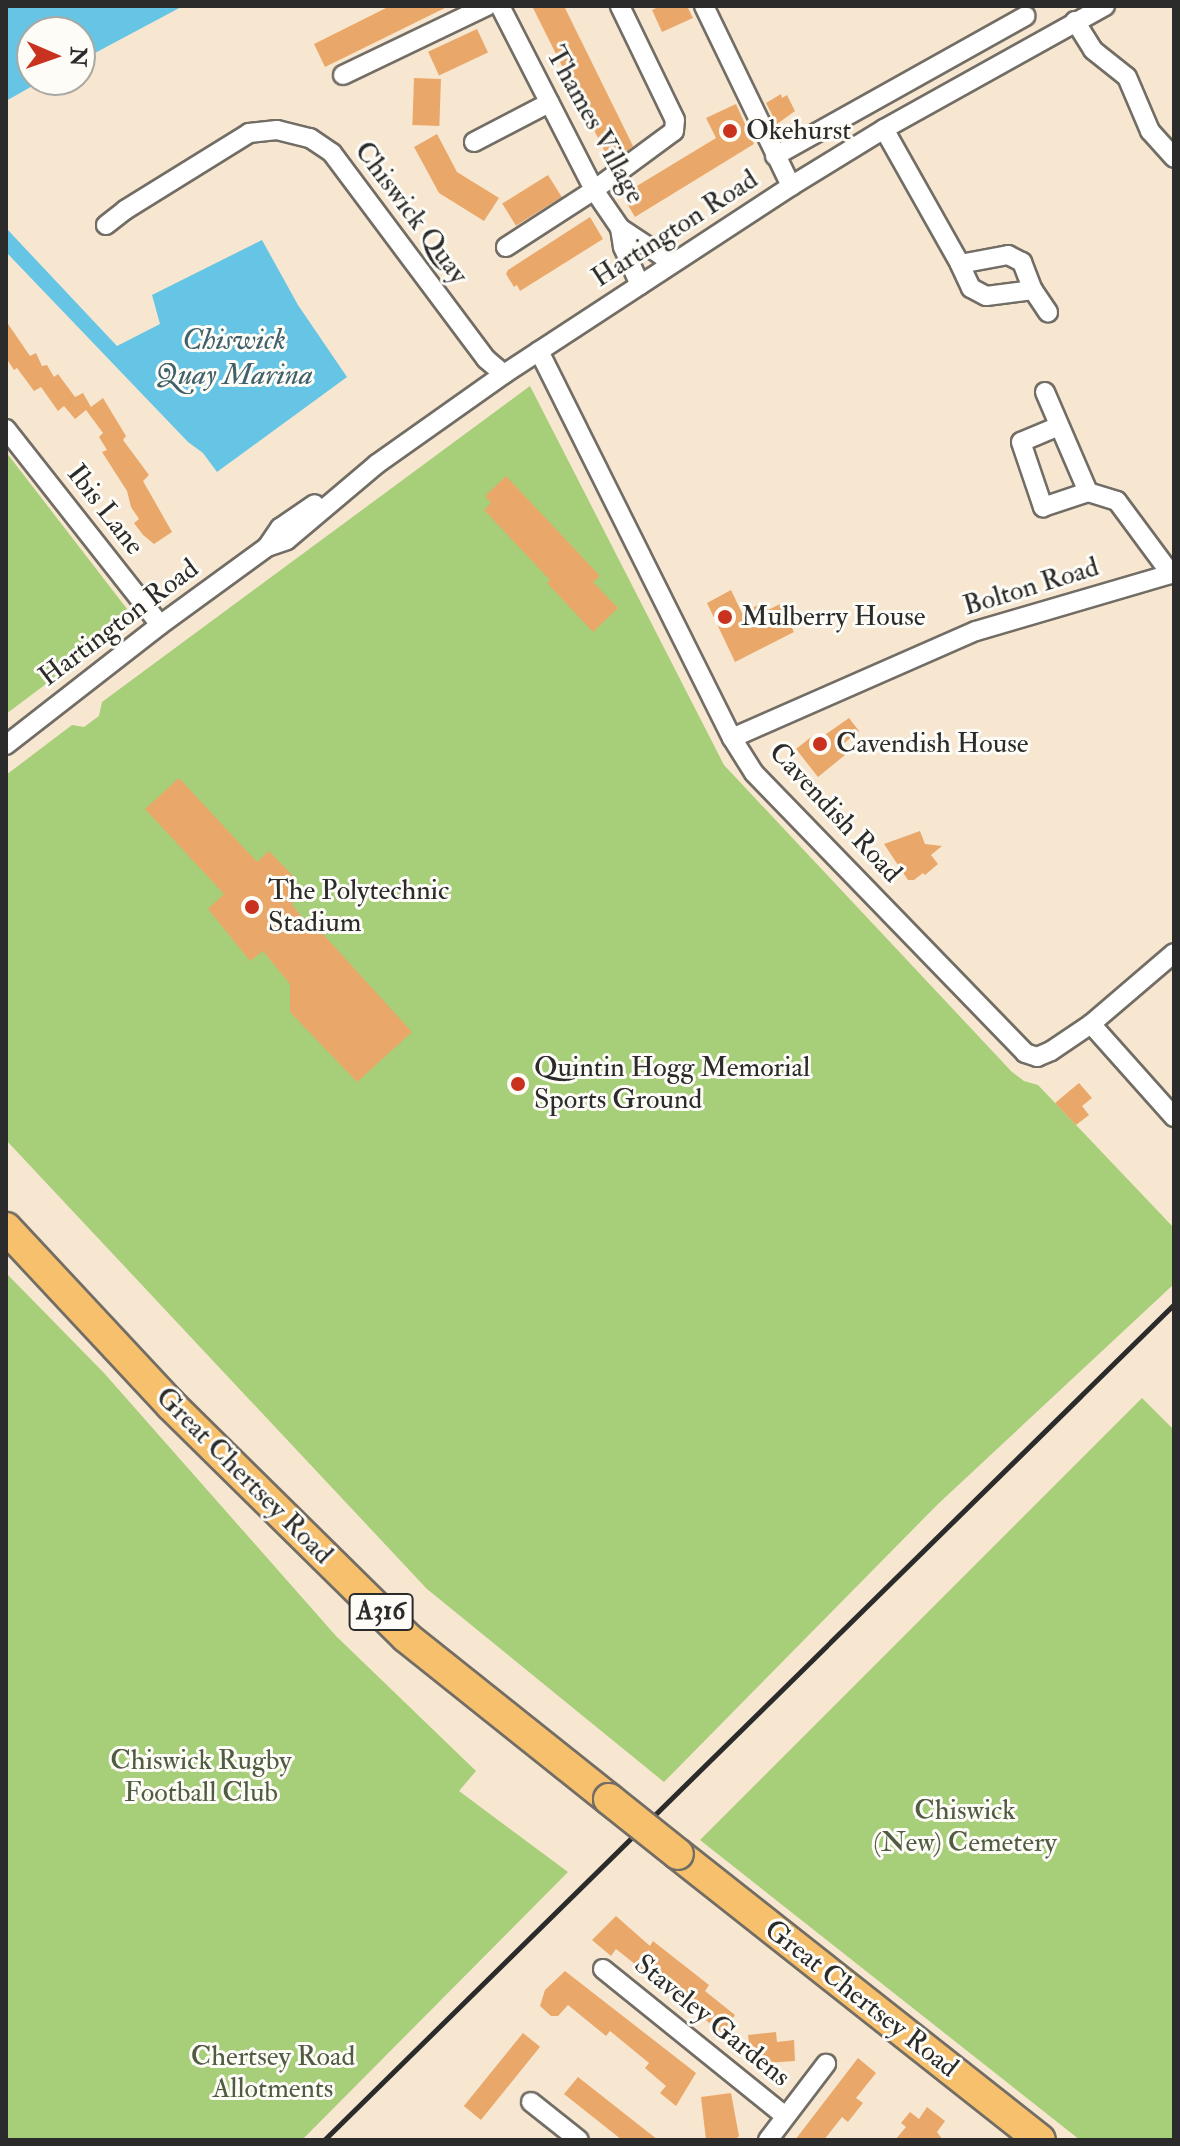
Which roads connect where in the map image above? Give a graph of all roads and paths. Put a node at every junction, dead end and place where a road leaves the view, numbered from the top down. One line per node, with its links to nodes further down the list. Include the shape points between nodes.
1 (487, 6): 9 (street)
2 (500, 6): 10 (street, Thames Village)
3 (620, 6): 16 (street, via 675,120 674,131)
4 (704, 6): 13 (street)
5 (1105, 6): 7 (street, Hartington Road)
6 (1024, 11): 8 (street); 13 (street)
7 (1075, 21): 8 (street, Hartington Road); 14 (street, via 1093,50 1127,77 1150,131)
8 (1038, 42): 11 (street, Hartington Road)
9 (343, 75)
10 (549, 103): 12 (street); 16 (street, Thames Village)
11 (884, 129): 15 (street, Hartington Road); 22 (street)
12 (474, 142)
13 (775, 156): 15 (street)
14 (1174, 158)
15 (791, 186): 23 (street, Hartington Road)
16 (594, 190): 20 (street, Thames Village); 21 (street)
17 (112, 194): 18 (street)
18 (125, 210): 19 (street, Chiswick Quay); 28 (street, Chiswick Quay, via 249,133 277,130 310,138 332,153 486,359)
19 (106, 225)
20 (620, 228): 23 (street, Thames Village); 24 (street, Thames Village)
21 (506, 247)
22 (960, 264): 25 (street, via 978,294); 25 (street, via 1016,256)
23 (670, 265): 24 (street, Hartington Road)
24 (640, 285): 27 (street, Hartington Road)
25 (1033, 290): 26 (street)
26 (1048, 312)
27 (539, 351): 28 (street, Hartington Road); 35 (street, Cavendish Road)
28 (504, 374): 34 (street, Hartington Road, via 334,499 287,540 267,547)
29 (1045, 392): 30 (street)
30 (1059, 426): 32 (street); 32 (street, via 1021,442 1043,507)
31 (6, 429): 34 (street, Ibis Lane)
32 (1088, 492): 33 (street, via 1117,501)
33 (1172, 574): 35 (street, Bolton Road, via 976,631)
34 (160, 625): 36 (street, Hartington Road)
35 (732, 738): 38 (street, Cavendish Road, via 754,773 1025,1053 1037,1057)
36 (6, 745)
37 (1174, 953): 38 (street)
38 (1091, 1024): 39 (street)
39 (1174, 1117)
40 (6, 1228): 47 (highway, Great Chertsey Road / A316, bridge, via 171,1405 406,1637)
41 (603, 1969): 44 (street, Staveley Gardens)
42 (826, 2064): 44 (street)
43 (531, 2102): 45 (street)
44 (785, 2116): 46 (street)
45 (579, 2140)
46 (768, 2140)
47 (1040, 2140)

